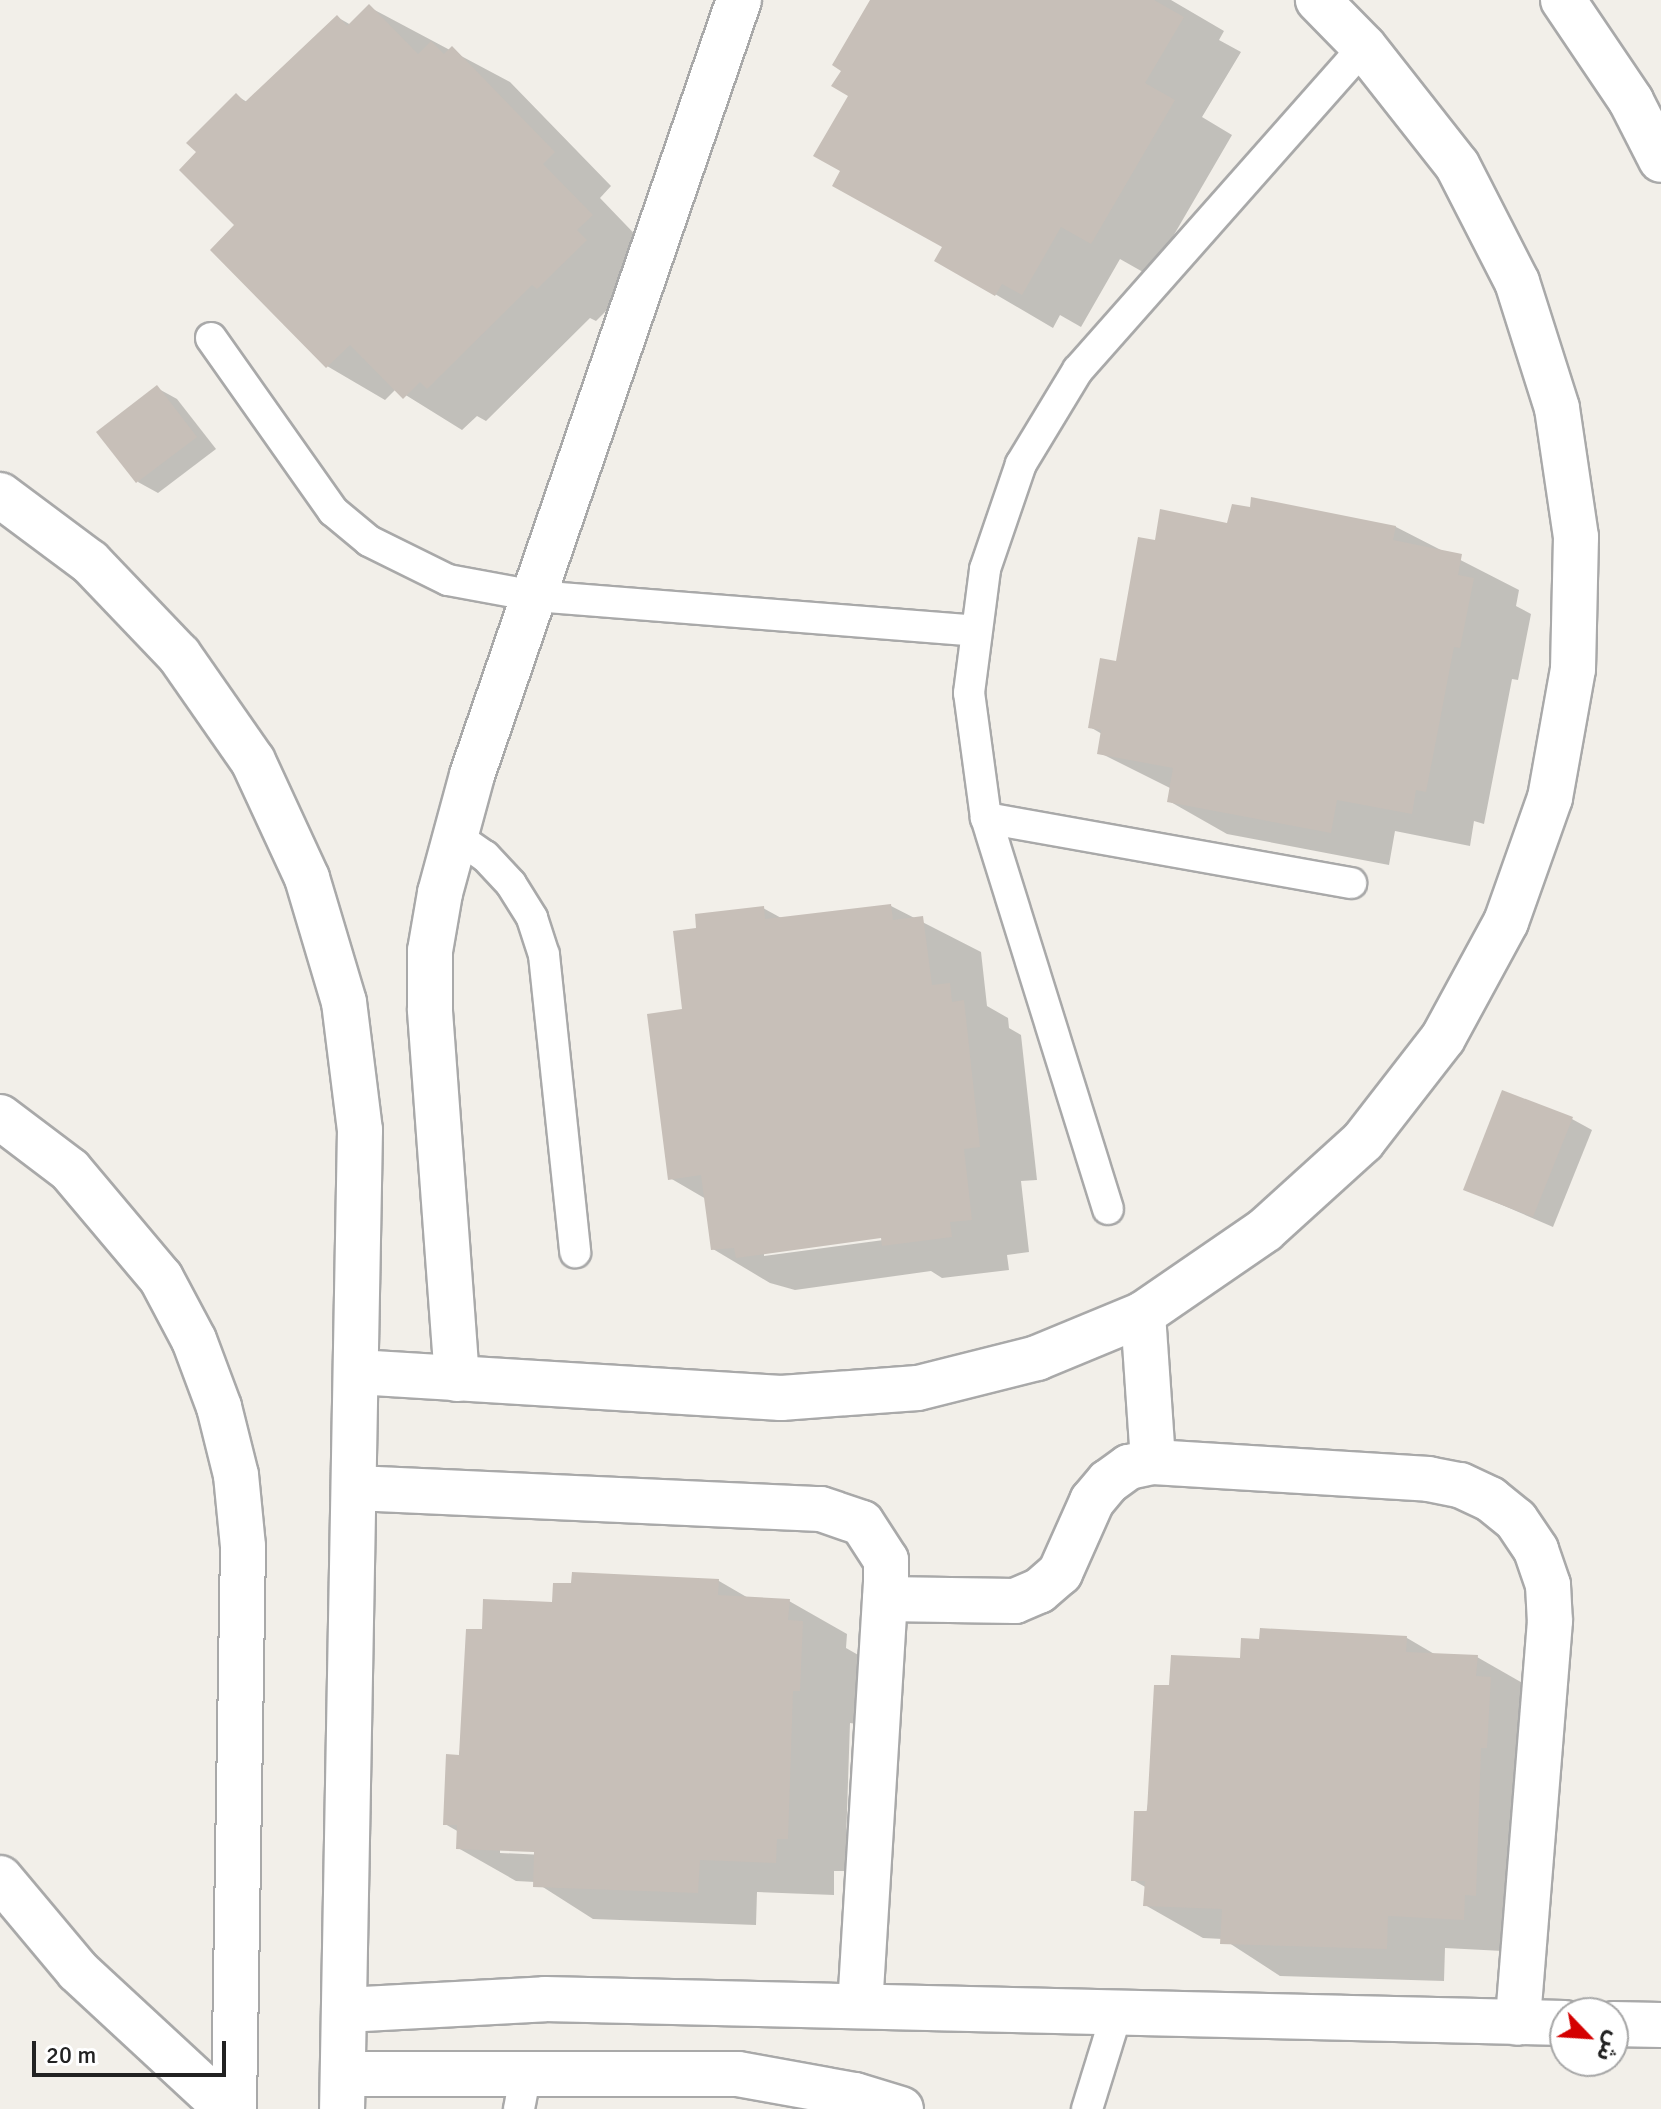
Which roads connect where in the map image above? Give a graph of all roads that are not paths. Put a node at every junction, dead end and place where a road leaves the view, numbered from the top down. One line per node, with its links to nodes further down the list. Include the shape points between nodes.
1 (739, 0): 8 (street)
2 (1318, 0): 4 (street)
3 (1563, 0): 5 (street, via 1631,101)
4 (1364, 47): 9 (lane, via 1078,370 1047,415 1000,516); 16 (street, via 1457,165 1517,282 1557,408 1576,537 1573,669 1550,798 1511,908 1443,1038 1352,1151 1265,1230)
5 (1661, 160)
6 (211, 338): 8 (lane, via 333,511 369,541 448,580)
7 (0, 495): 17 (street, via 90,562 179,655 253,761 307,878 344,1002 360,1130)
8 (534, 596): 9 (lane); 11 (street)
9 (974, 631): 10 (lane, via 969,693)
10 (986, 818): 12 (lane); 14 (lane)
11 (453, 834): 15 (lane, via 485,856 511,884 532,918 544,955); 18 (street, via 430,951 430,1009)
12 (1351, 883)
13 (0, 1117): 33 (street, via 70,1170 119,1221 161,1278 194,1340 236,1475 243,1546)
14 (1108, 1209)
15 (575, 1252)
16 (1143, 1314): 18 (street, via 1037,1358 918,1388 781,1398); 19 (street)
17 (357, 1372): 18 (street); 20 (street)
18 (457, 1379)
19 (1153, 1462): 21 (street, via 1129,1467 1108,1482 1092,1501 1060,1573 1039,1591 1015,1601); 26 (street, via 1460,1485 1490,1499 1516,1520 1536,1550 1548,1585 1550,1621)
20 (355, 1488): 21 (street, via 841,1512 877,1539 886,1560); 24 (street)
21 (885, 1599): 23 (street)
22 (0, 1878): 32 (street, via 78,1971)
23 (860, 2004): 24 (street, via 545,1999); 25 (street)
24 (345, 2010): 30 (street)
25 (1117, 2012): 26 (street); 35 (lane)
26 (1518, 2023): 27 (street)
27 (1549, 2023)
28 (1629, 2024): 29 (street)
29 (1661, 2025)
30 (343, 2091): 31 (street)
31 (523, 2091): 34 (street, via 738,2074 855,2095)
32 (227, 2109)
33 (234, 2109)
34 (901, 2109)
35 (1087, 2109)

